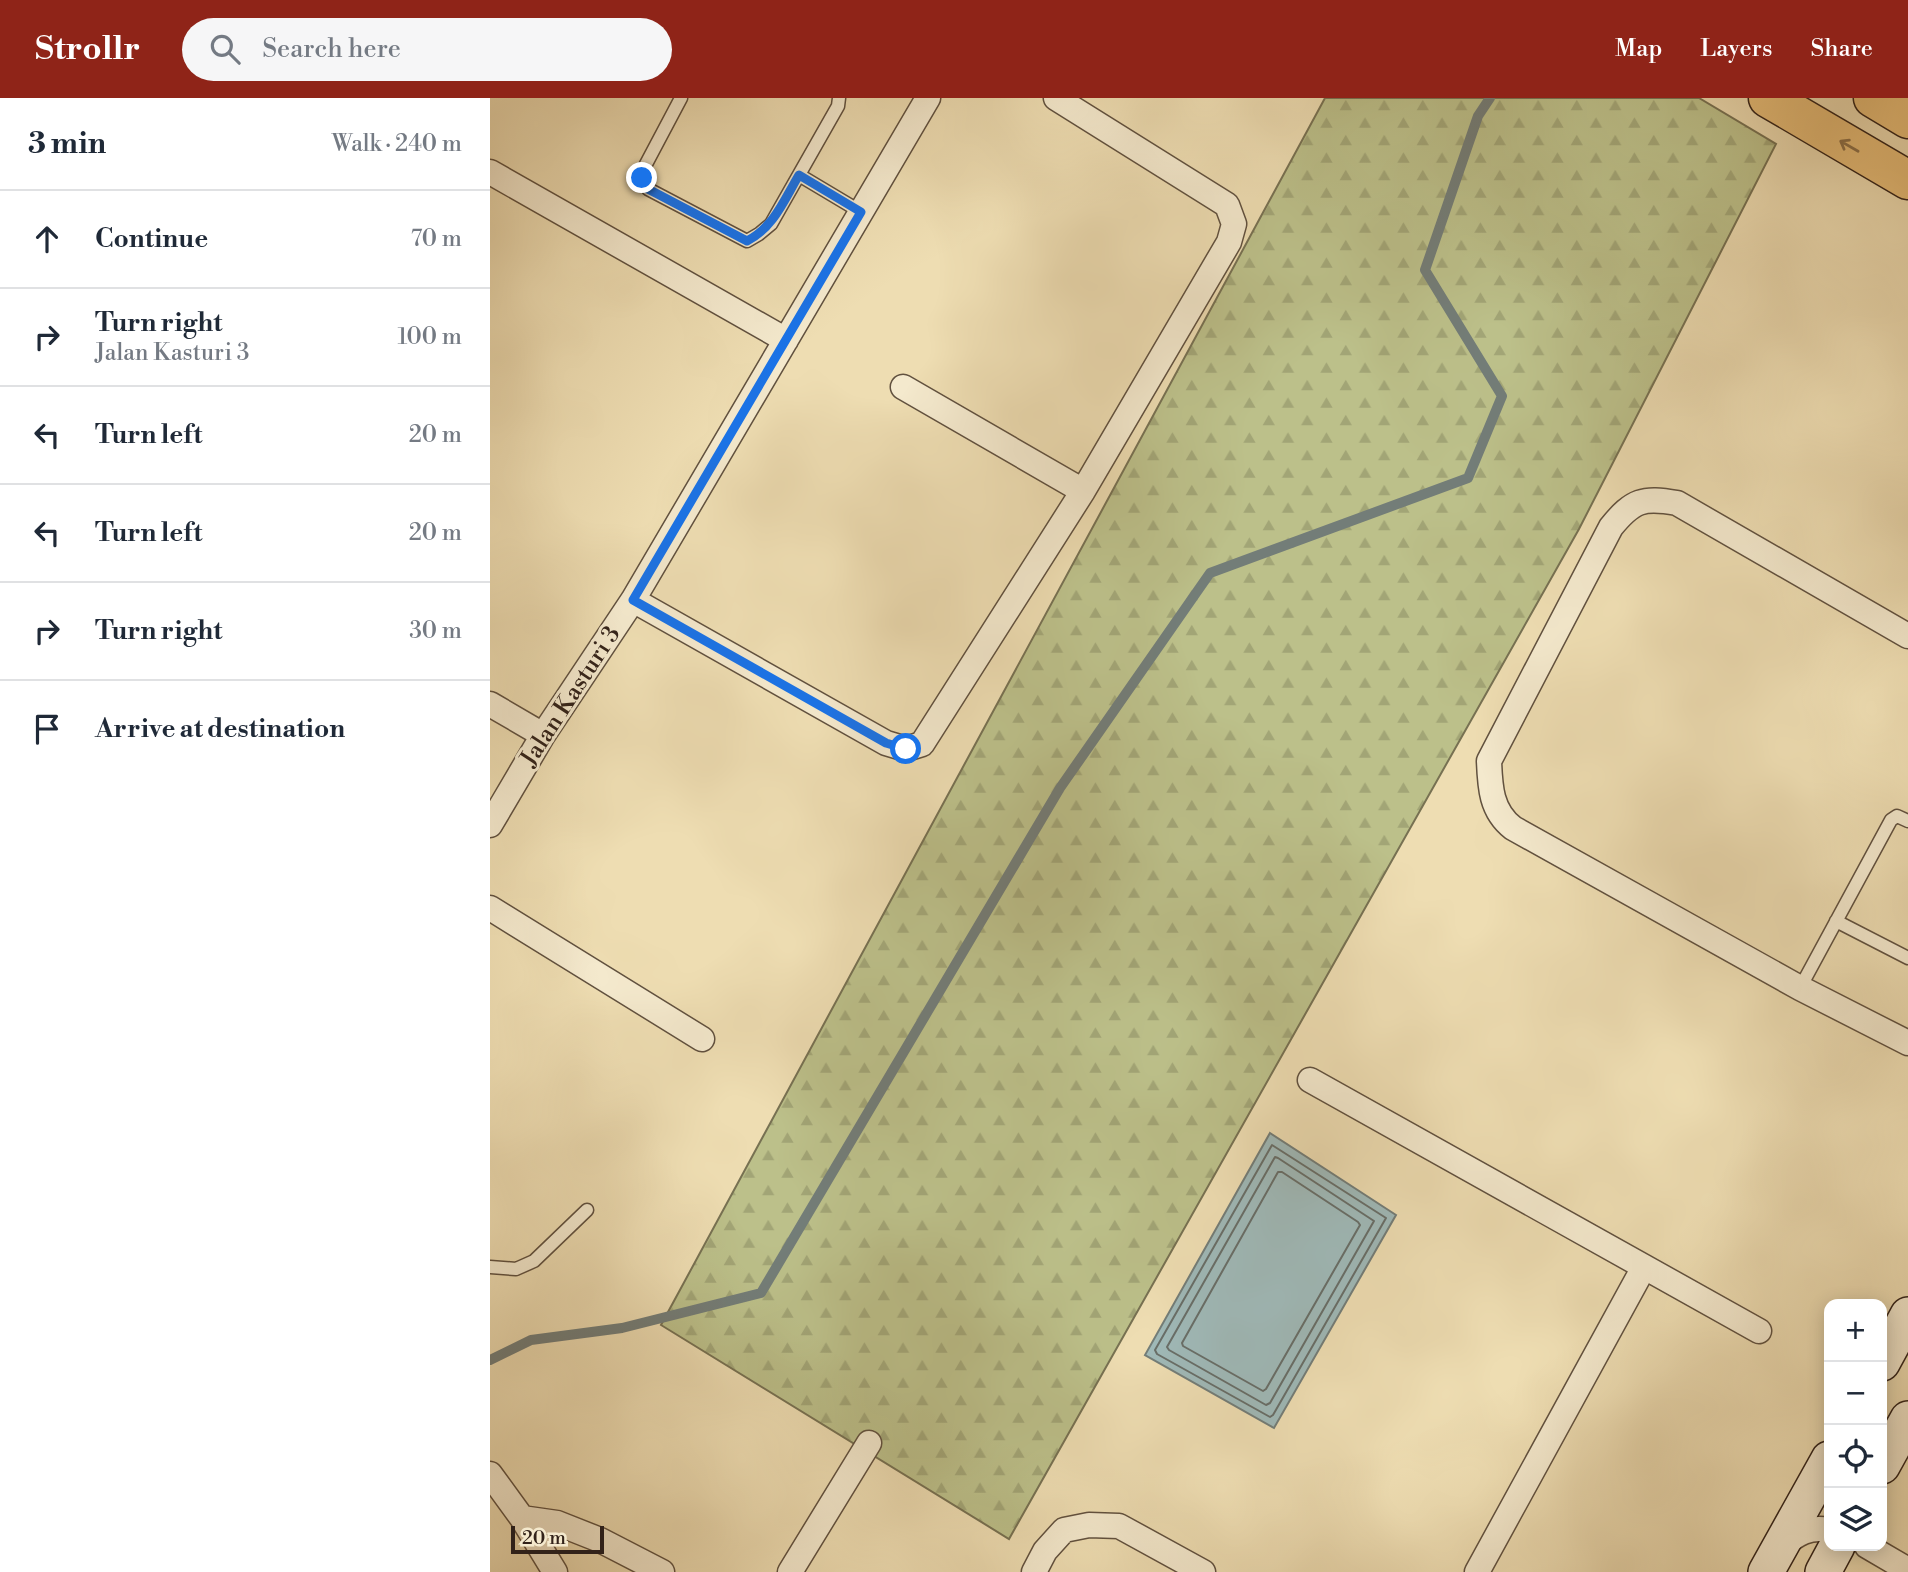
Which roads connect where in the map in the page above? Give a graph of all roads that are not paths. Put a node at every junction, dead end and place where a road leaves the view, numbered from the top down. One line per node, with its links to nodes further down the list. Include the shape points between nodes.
1 (681, 98): 9 (lane, via 645,166 642,178 648,189 747,241 771,224)
2 (839, 98): 9 (lane)
3 (928, 98): 11 (street, Jalan Kasturi 3)
4 (1056, 98): 14 (street, via 1227,205 1234,224 1229,242)
5 (1768, 98): 10 (main road, one-way to 5)
6 (1873, 98): 7 (main road)
7 (1908, 119)
8 (490, 172): 12 (street)
9 (799, 175): 11 (lane)
10 (1908, 180)
11 (861, 212): 12 (street, Jalan Kasturi 3)
12 (786, 340): 15 (street, Jalan Kasturi 3)
13 (903, 387): 14 (street)
14 (1083, 491): 15 (street, via 922,744 906,749 886,743)
15 (633, 600): 18 (street, Jalan Kasturi 3)
16 (1908, 635): 24 (street, via 1677,503 1651,498 1625,510 1611,527 1489,761 1493,800 1501,818 1513,828)
17 (490, 704): 18 (street)
18 (543, 735): 20 (street, Jalan Kasturi 3)
19 (1908, 821): 22 (lane, via 1893,817)
20 (490, 825)
21 (490, 908): 25 (street)
22 (1836, 920): 23 (lane); 24 (lane)
23 (1908, 958)
24 (1800, 988): 26 (street)
25 (702, 1040)
26 (1908, 1043)
27 (1310, 1080): 30 (street)
28 (587, 1210): 29 (lane, via 534,1261 516,1269)
29 (490, 1267)
30 (1644, 1267): 32 (street); 50 (street)
31 (1908, 1315): 33 (street)
32 (1759, 1331)
33 (1883, 1362)
34 (1908, 1419): 36 (street)
35 (869, 1443): 47 (street)
36 (1887, 1457)
37 (1824, 1468): 43 (street)
38 (490, 1474): 39 (street)
39 (522, 1518): 45 (street); 46 (street, via 557,1523)
40 (1824, 1530): 43 (street, via 1798,1533)
41 (1834, 1551): 51 (street)
42 (1876, 1551): 44 (street)
43 (1774, 1559)
44 (1908, 1570)
45 (555, 1572)
46 (662, 1572)
47 (790, 1572)
48 (1034, 1572): 49 (street, via 1064,1530 1089,1525 1119,1527)
49 (1203, 1572)
50 (1477, 1572)
51 (1823, 1572)

